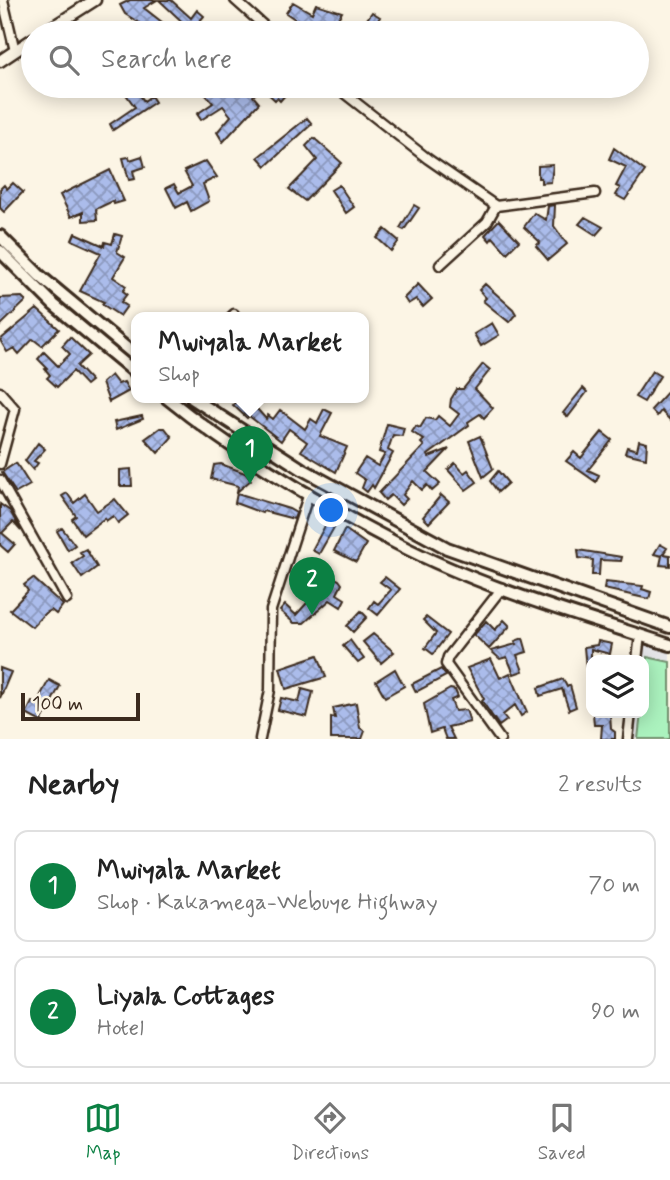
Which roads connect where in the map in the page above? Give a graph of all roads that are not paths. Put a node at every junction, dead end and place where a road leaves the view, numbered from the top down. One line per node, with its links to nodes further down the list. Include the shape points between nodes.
1 (3, 0): 7 (street)
2 (95, 0): 4 (main road)
3 (235, 0): 5 (street)
4 (62, 21)
5 (259, 21)
6 (21, 47): 7 (main road)
7 (15, 51): 8 (main road)
8 (0, 61)
9 (350, 98): 11 (street)
10 (595, 193): 11 (street)
11 (496, 206): 14 (street, via 486,222)
12 (0, 236): 15 (highway)
13 (0, 251): 16 (highway, via 54,305)
14 (440, 265)
15 (131, 352)
16 (131, 369)
17 (0, 392): 20 (street, via 15,409)
18 (174, 403): 22 (highway, via 232,447)
19 (200, 403): 25 (highway, via 302,469 447,548)
20 (0, 464)
21 (0, 480): 24 (street)
22 (309, 493): 23 (highway, via 397,544); 30 (street, via 271,610 270,690)
23 (502, 588): 26 (highway); 31 (street, via 446,664)
24 (67, 599)
25 (670, 627)
26 (640, 635): 27 (highway); 28 (street)
27 (670, 645)
28 (638, 655)
29 (630, 718): 32 (street)
30 (260, 739)
31 (500, 739)
32 (628, 739)

